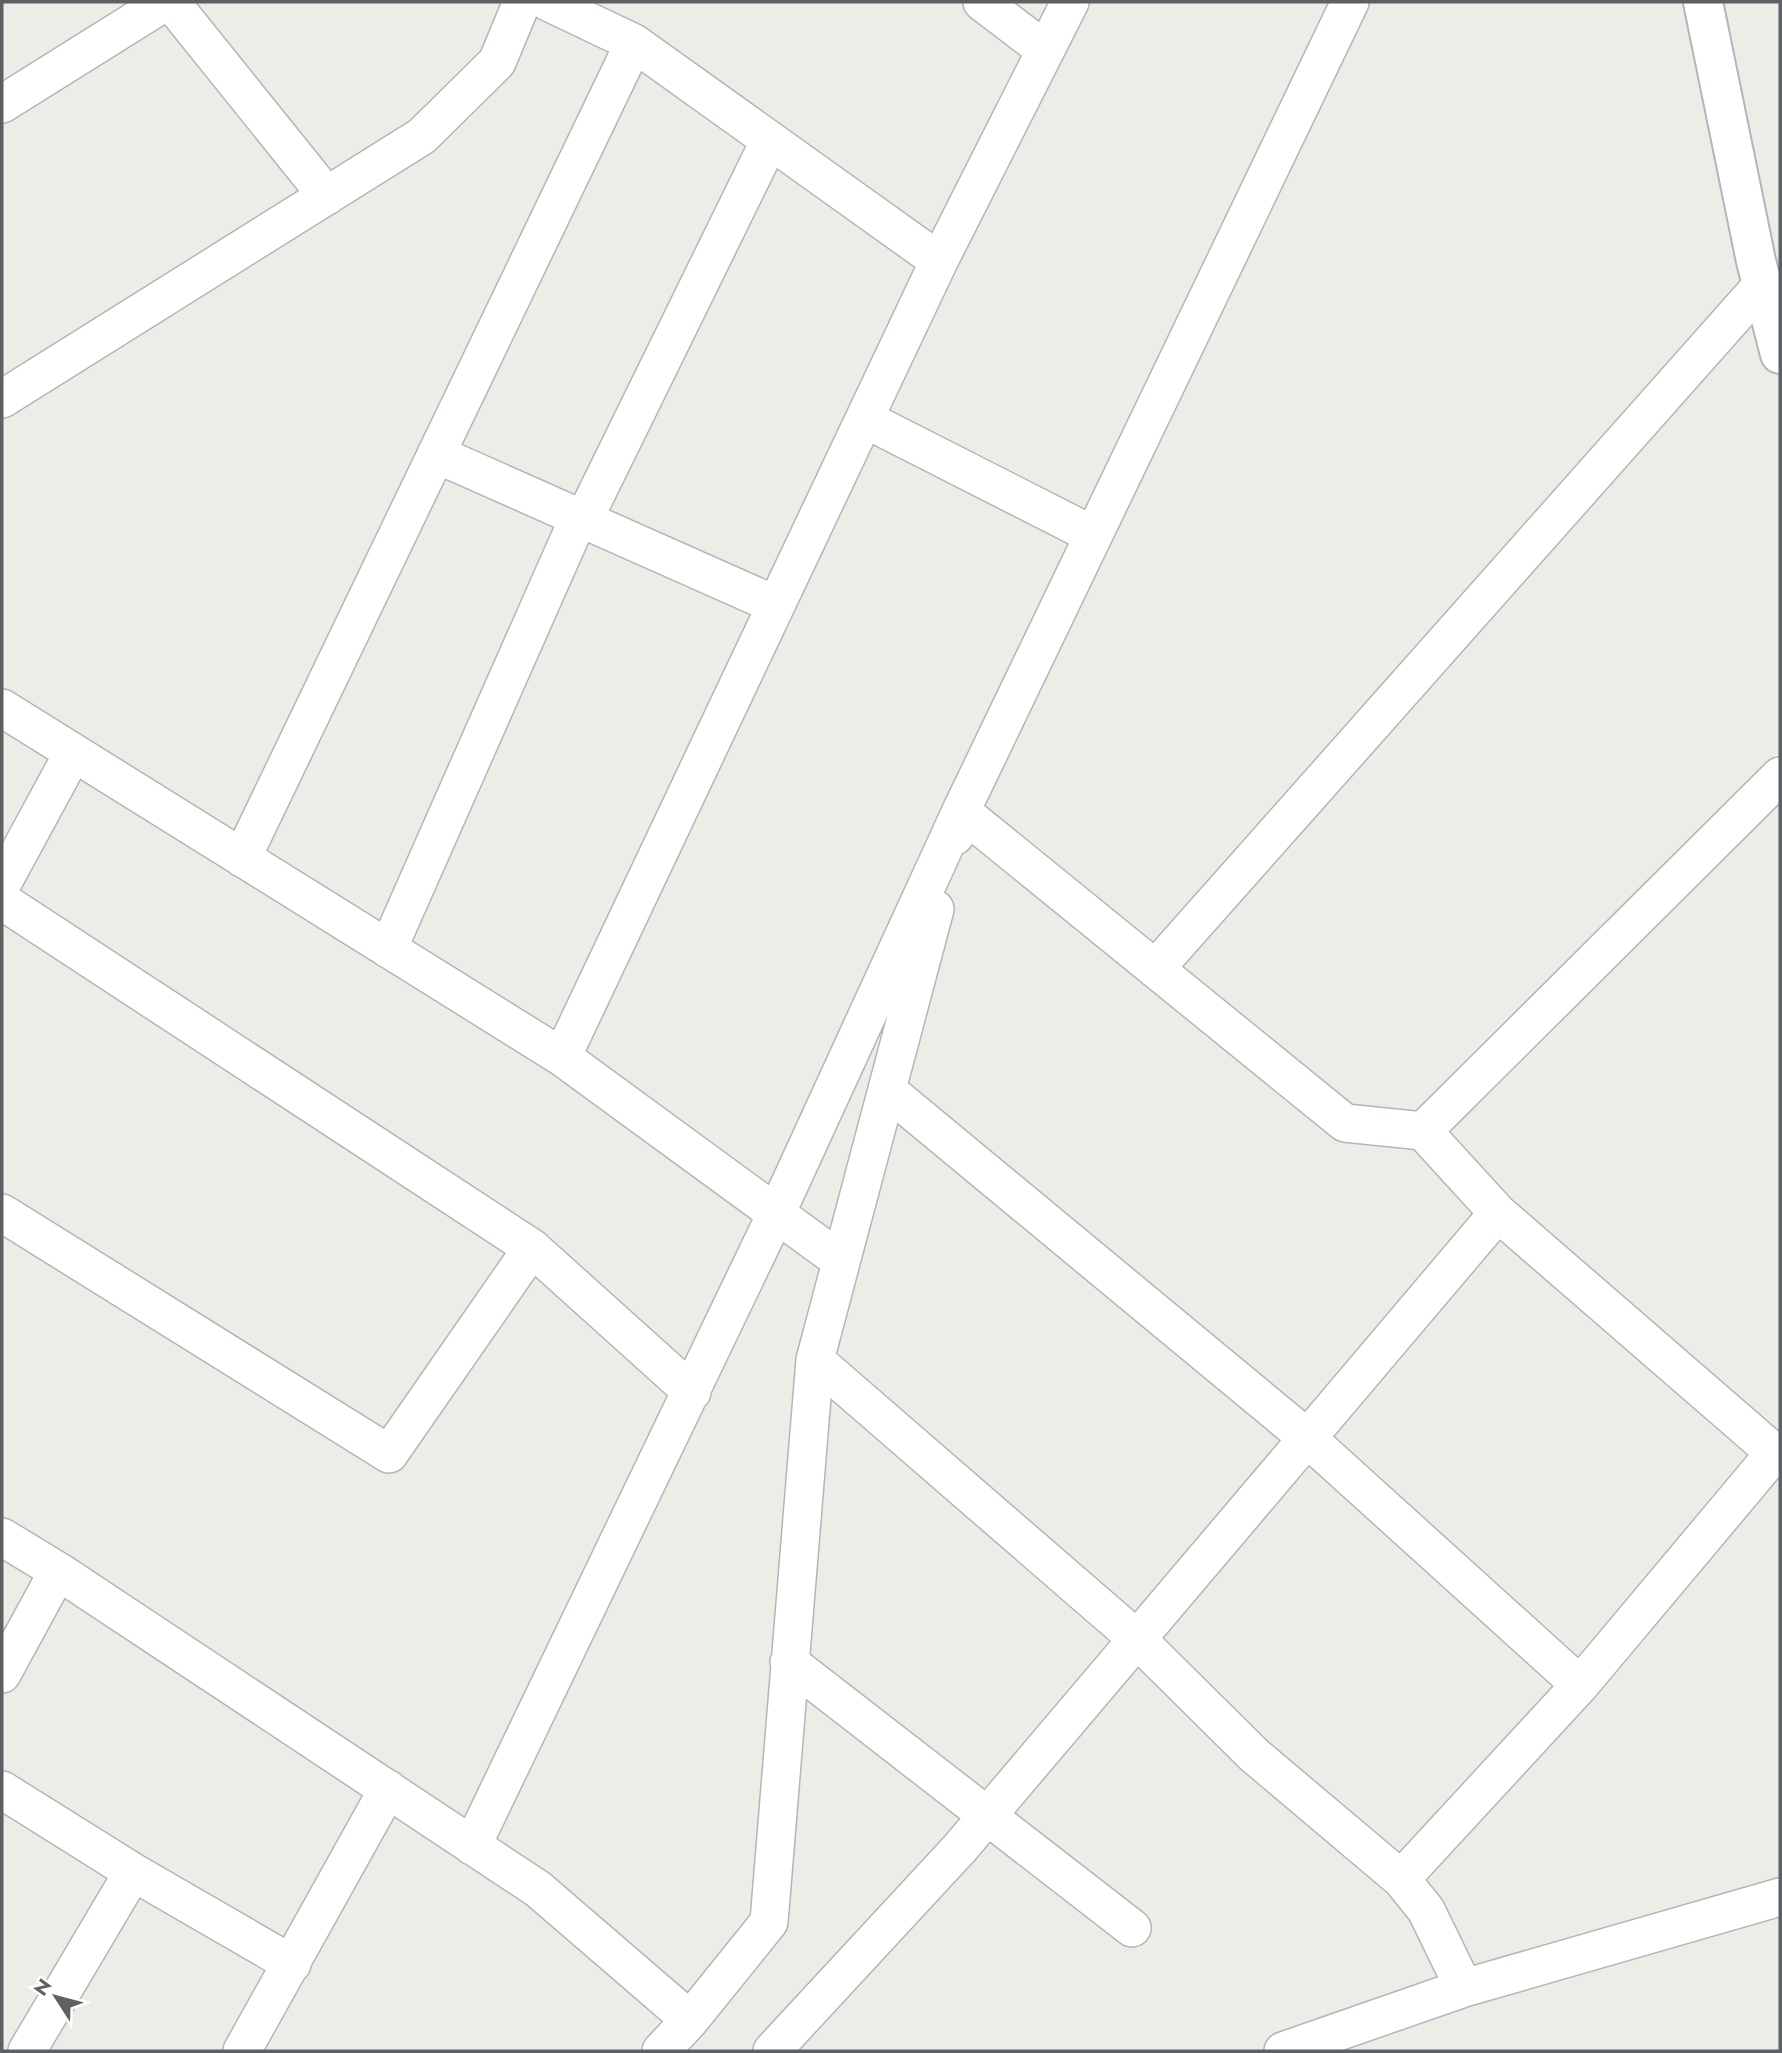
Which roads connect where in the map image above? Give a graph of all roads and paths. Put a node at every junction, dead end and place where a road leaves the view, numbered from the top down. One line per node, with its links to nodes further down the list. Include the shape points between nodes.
1 (165, 2): 11 (street)
2 (171, 2): 13 (street)
3 (522, 2): 13 (street, via 497,62 422,136)
4 (548, 2): 9 (street)
5 (982, 2): 10 (street)
6 (1070, 2): 10 (street)
7 (1350, 2): 21 (street)
8 (1703, 2): 15 (street)
9 (634, 43): 12 (street); 19 (street)
10 (1045, 50): 14 (street)
11 (2, 104)
12 (769, 140): 14 (street); 20 (street)
13 (327, 195): 17 (street)
14 (939, 261): 18 (street)
15 (1762, 285): 16 (street); 31 (street)
16 (1780, 354)
17 (2, 399)
18 (865, 419): 21 (street); 22 (street)
19 (436, 454): 20 (street); 27 (street)
20 (582, 518): 22 (street); 30 (street)
21 (1093, 535): 26 (street)
22 (776, 605): 32 (street)
23 (2, 708): 24 (street)
24 (73, 753): 27 (street); 28 (street)
25 (1780, 776): 34 (street)
26 (961, 811): 31 (street); 33 (street); 37 (street)
27 (242, 858): 30 (street)
28 (2, 884)
29 (2, 901): 38 (street)
30 (388, 948): 32 (street)
31 (1155, 969): 34 (street, via 1345,1123)
32 (562, 1057): 37 (street)
33 (887, 1090): 39 (street); 42 (street)
34 (1423, 1132): 36 (street)
35 (2, 1213): 38 (street, via 389,1454)
36 (1498, 1213): 42 (street); 48 (street, via 1769,1451 1767,1462)
37 (776, 1214): 39 (street); 41 (street)
38 (532, 1248): 41 (street)
39 (841, 1261): 40 (street)
40 (815, 1360): 45 (street); 46 (street)
41 (692, 1392): 52 (street)
42 (1306, 1437): 45 (street); 48 (street)
43 (2, 1537): 44 (street)
44 (58, 1571): 47 (street); 49 (street)
45 (1137, 1639): 51 (street); 54 (street, via 1254,1755)
46 (789, 1662): 51 (street); 59 (street, via 769,1922)
47 (2, 1674)
48 (1580, 1685): 54 (street)
49 (388, 1789): 52 (street); 57 (street)
50 (2, 1790): 53 (street)
51 (988, 1815): 56 (street); 63 (street)
52 (472, 1846): 59 (street, via 538,1889)
53 (133, 1872): 57 (street); 60 (street)
54 (1401, 1879): 58 (street, via 1426,1910)
55 (1780, 1897): 58 (street)
56 (1132, 1928)
57 (292, 1964): 61 (street)
58 (1464, 1988): 64 (street)
59 (690, 2020): 62 (street)
60 (27, 2051)
61 (242, 2051)
62 (661, 2051)
63 (772, 2051)
64 (1283, 2051)

